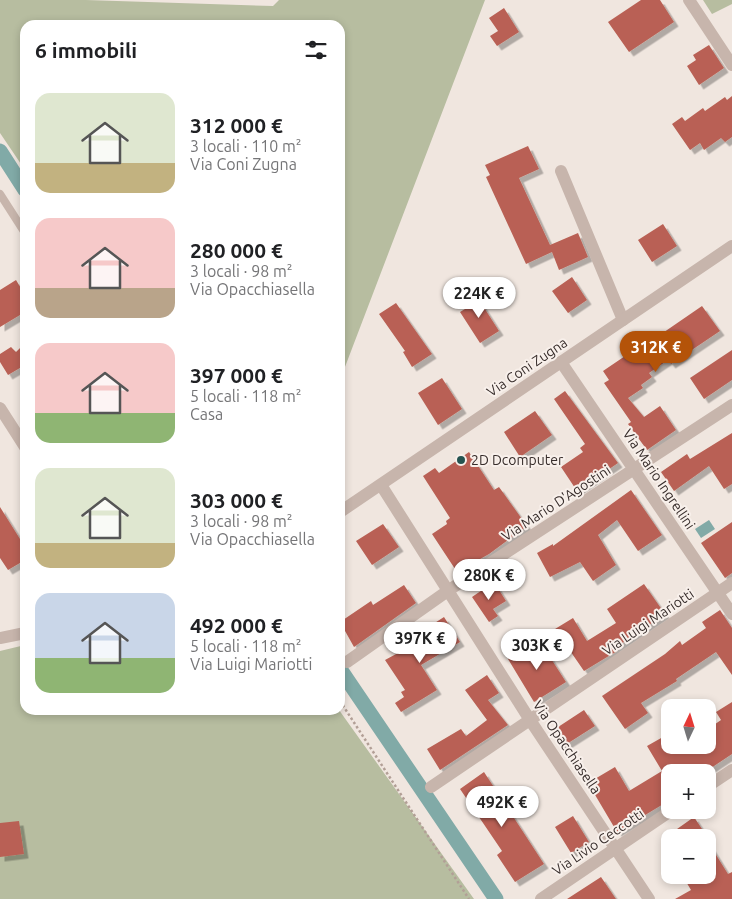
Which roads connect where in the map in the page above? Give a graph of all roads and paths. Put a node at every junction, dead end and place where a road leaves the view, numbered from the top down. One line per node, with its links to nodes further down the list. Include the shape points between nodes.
1 (689, 0): 2 (street)
2 (732, 65)
3 (560, 171): 7 (street)
4 (0, 194): 5 (lane)
5 (20, 225)
6 (732, 246): 7 (street, Via Coni Zugna)
7 (623, 320): 8 (street, Via Coni Zugna)
8 (561, 362): 12 (street, Via Mario Ingrellini); 13 (street, Via Coni Zugna)
9 (732, 405): 12 (street, Via Mario D'Agostini)
10 (0, 408): 11 (street)
11 (20, 439)
12 (635, 470): 16 (street, Via Mario D'Agostini); 17 (street, Via Mario Ingrellini)
13 (381, 485): 14 (street, Via Coni Zugna); 16 (street, Via Opacchiasella)
14 (345, 509)
15 (732, 583): 17 (street, Via Luigi Mariotti)
16 (449, 590): 21 (street, Via Mario D'Agostini); 23 (street, Via Opacchiasella)
17 (718, 593): 18 (street, Via Mario Ingrellini); 23 (street, Via Luigi Mariotti)
18 (732, 614)
19 (20, 634): 20 (street)
20 (0, 638)
21 (348, 662)
22 (345, 709): 29 (path)
23 (530, 720): 26 (street, Via Luigi Mariotti); 28 (street, Via Opacchiasella)
24 (732, 770): 25 (street)
25 (716, 781)
26 (431, 787)
27 (661, 817): 28 (street, Via Livio Ceccotti)
28 (616, 847): 30 (street, Via Livio Ceccotti); 31 (street, Via Opacchiasella)
29 (468, 899)
30 (541, 899)
31 (649, 899)

